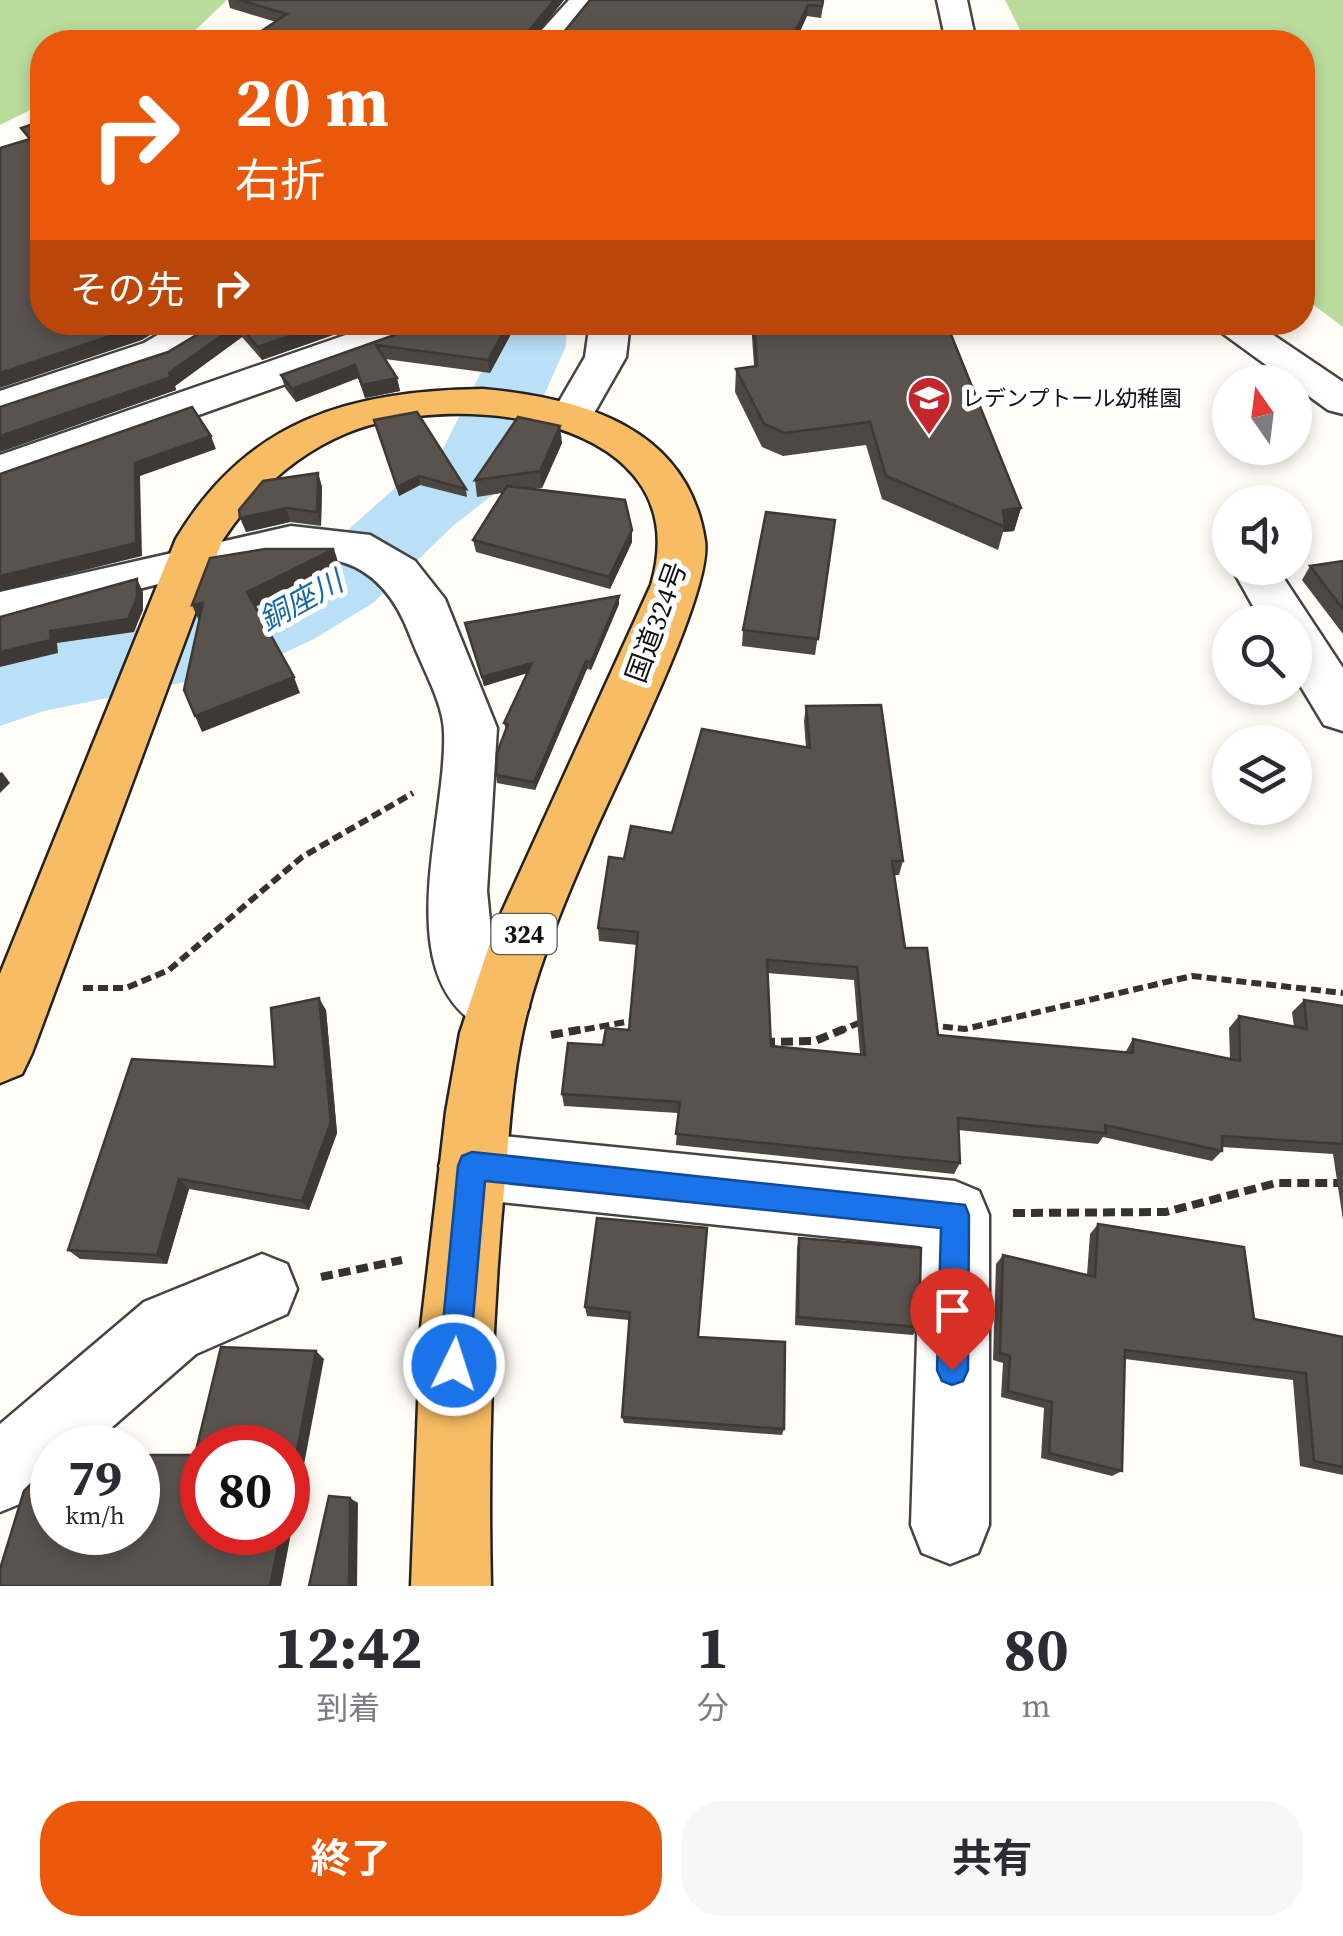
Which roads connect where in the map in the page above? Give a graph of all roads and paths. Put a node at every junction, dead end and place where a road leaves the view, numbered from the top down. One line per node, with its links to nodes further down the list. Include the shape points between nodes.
1 (585, 0): 3 (street)
2 (952, 0): 4 (street)
3 (557, 30)
4 (958, 30)
5 (187, 335): 10 (street, via 158,352)
6 (386, 335): 12 (street)
7 (613, 335): 11 (street)
8 (1246, 335): 9 (street)
9 (1343, 401)
10 (0, 405)
11 (574, 412): 13 (highway, 国道324号 / 324, via 495,404 374,410 297,438 220,505); 23 (highway, 国道324号 / 324, via 604,427 646,463 675,511 684,546 663,616 520,941)
12 (0, 470)
13 (190, 562): 14 (street); 17 (street, via 291,542 376,560 420,599 471,728); 18 (highway, 国道324号 / 324)
14 (0, 610)
15 (1312, 662): 16 (street)
16 (1343, 712)
17 (461, 844): 18 (path, via 412,792 302,857 169,970 126,988); 23 (street, via 464,974)
18 (25, 989): 25 (highway, 国道324号 / 324)
19 (1343, 993): 22 (path, via 1192,976 965,1029)
20 (872, 1018): 24 (path, via 816,1041)
21 (654, 1022): 23 (path)
22 (909, 1022)
23 (492, 1029): 26 (highway, 国道324号 / 324)
24 (746, 1038)
25 (0, 1053)
26 (472, 1166): 28 (street); 29 (highway, 国道324号 / 324)
27 (1343, 1182): 28 (path, via 1276,1183 1166,1212)
28 (955, 1215): 32 (street)
29 (462, 1248): 30 (path); 33 (highway, 国道324号 / 324, via 449,1443)
30 (262, 1289): 31 (street, via 170,1328)
31 (0, 1474)
32 (950, 1525)
33 (450, 1586)

